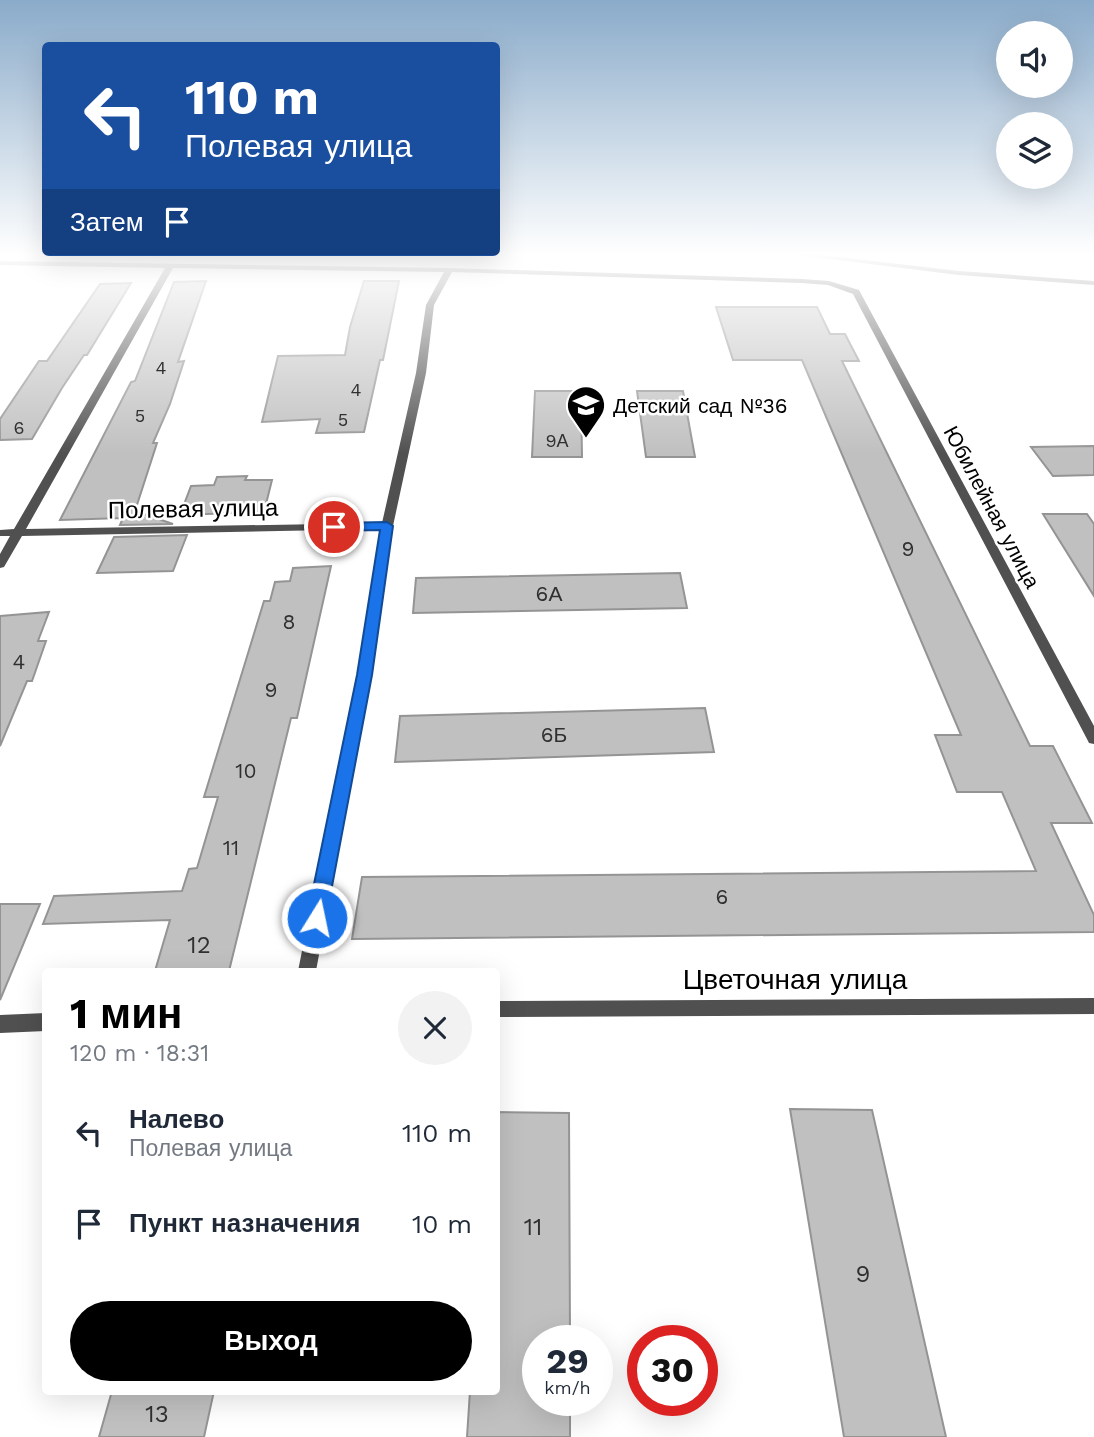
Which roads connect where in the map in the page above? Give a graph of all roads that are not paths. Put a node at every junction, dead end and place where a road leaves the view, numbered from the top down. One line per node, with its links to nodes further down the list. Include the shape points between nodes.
1 (140, 320): 6 (street)
2 (428, 320): 4 (street)
3 (871, 320): 8 (street, Юбилейная улица)
4 (387, 526): 6 (street, Полевая улица); 9 (street, via 364,675)
5 (0, 533): 6 (street, Полевая улица)
6 (18, 533): 7 (street)
7 (0, 564)
8 (1094, 739)
9 (308, 968)
10 (1094, 1006): 11 (street, Цветочная улица)
11 (500, 1009)
12 (42, 1022): 13 (street)
13 (0, 1024)

